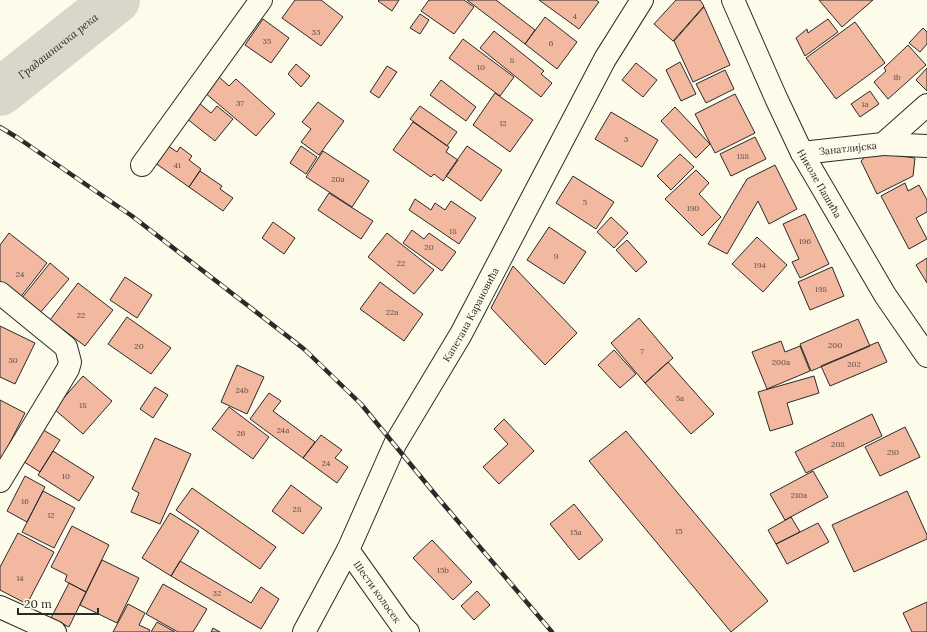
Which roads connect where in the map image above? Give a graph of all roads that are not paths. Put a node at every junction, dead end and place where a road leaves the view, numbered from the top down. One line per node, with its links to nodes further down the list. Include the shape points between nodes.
1 (261, 0): 8 (street)
2 (642, 0): 12 (street, Капетана Карановића, via 605,59 460,334 395,444)
3 (733, 0): 7 (street, Николе Пашића)
4 (927, 105): 5 (street, Занатлијска)
5 (883, 144): 6 (street); 7 (street, Занатлијска)
6 (927, 146)
7 (802, 153): 10 (street, Николе Пашића, via 885,295)
8 (142, 165)
9 (0, 293): 11 (street, via 66,347 70,362)
10 (927, 356)
11 (0, 481)
12 (348, 550): 15 (street, Капетана Карановића); 16 (street, Шести колосек)
13 (0, 607): 14 (street)
14 (55, 632)
15 (304, 632)
16 (408, 632)

